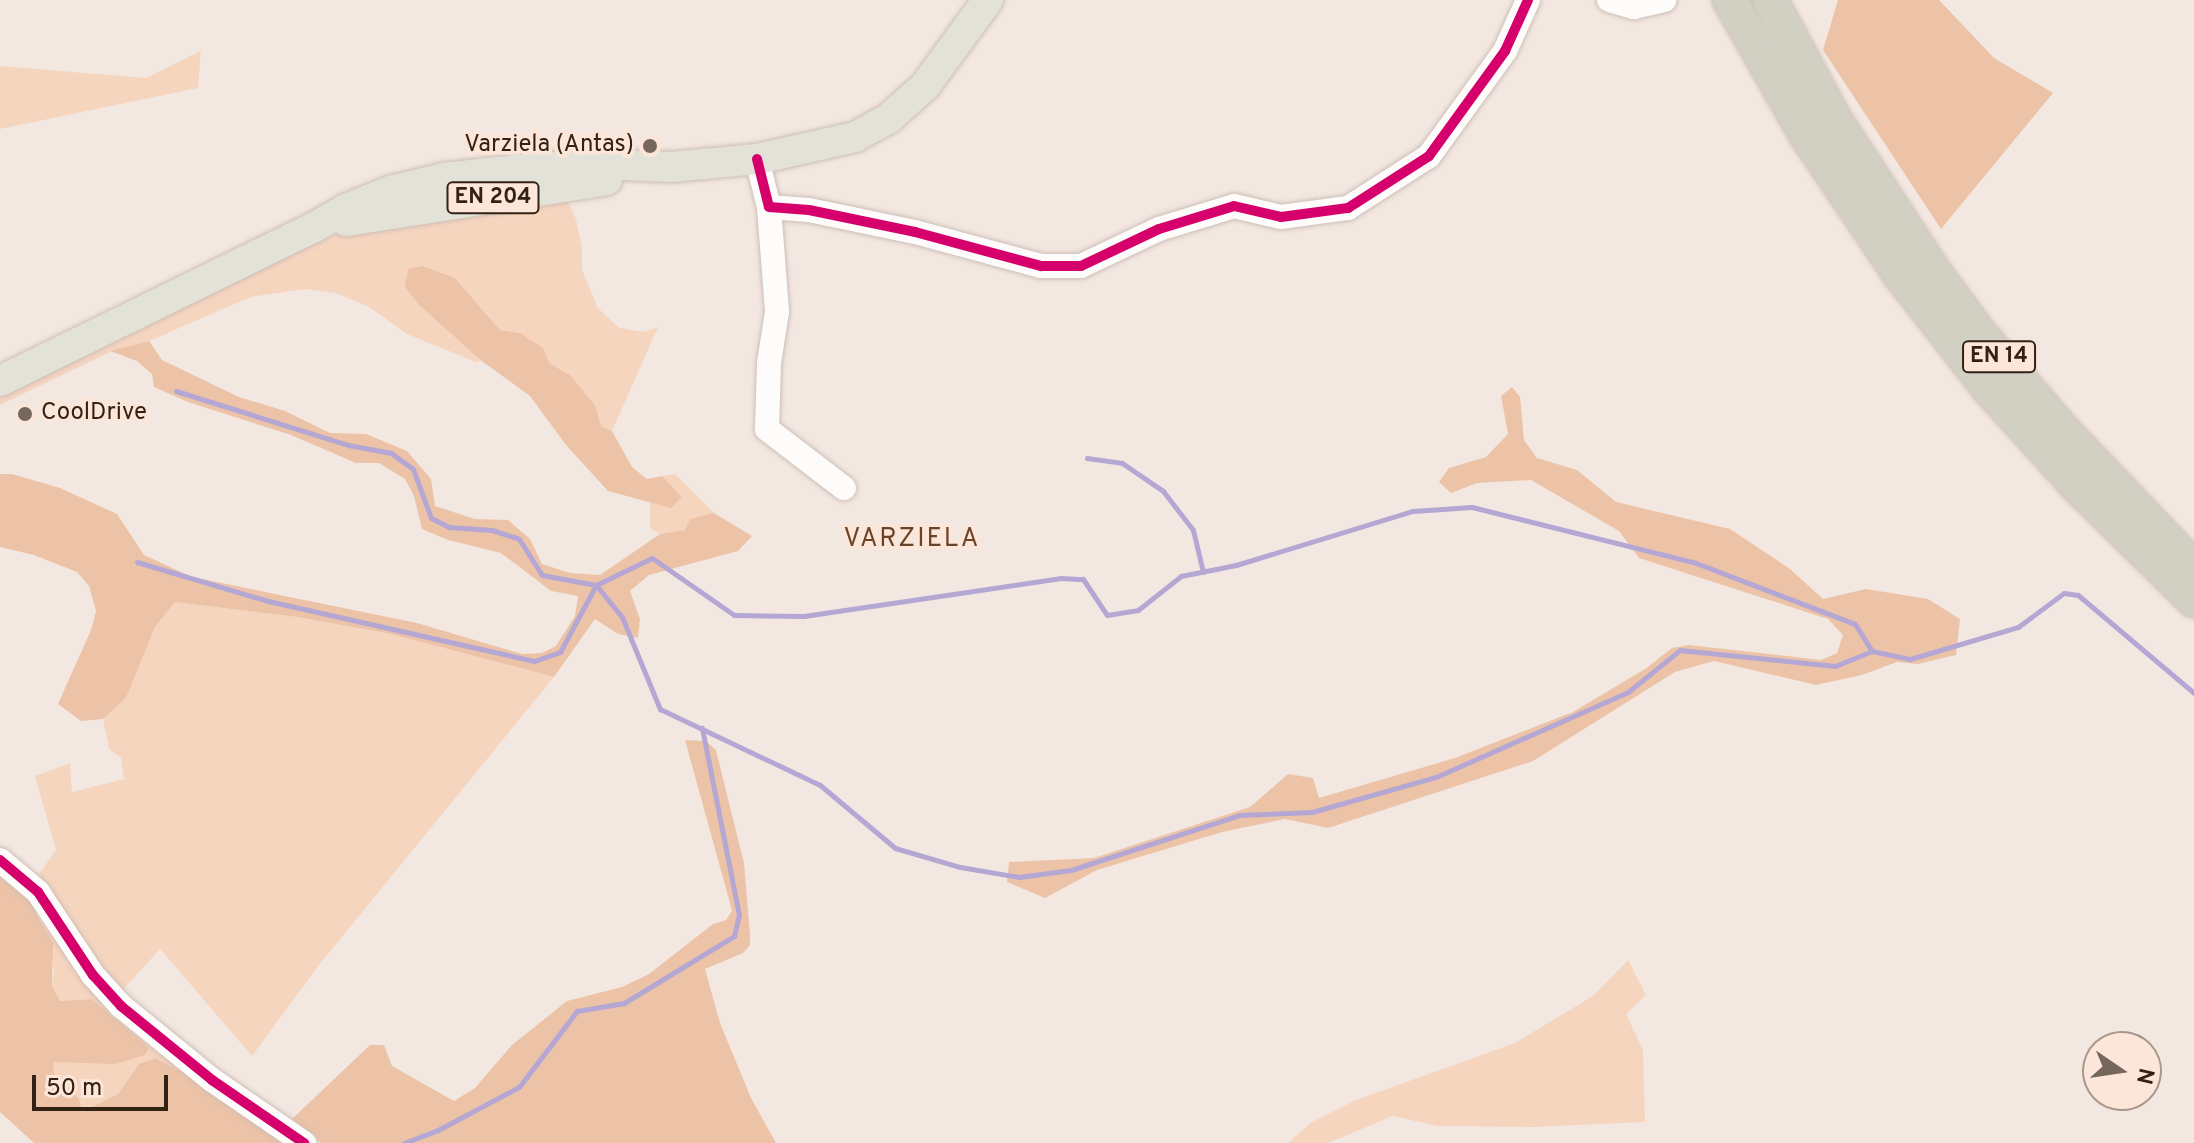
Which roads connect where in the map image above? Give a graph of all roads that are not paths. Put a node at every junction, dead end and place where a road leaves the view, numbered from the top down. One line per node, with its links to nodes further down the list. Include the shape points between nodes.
1 (988, 0): 7 (main road, EN 204, via 945,63 888,119 836,144)
2 (1528, 0): 8 (street, via 1505,51 1429,156 1348,208 1281,217 1234,206 1159,229 1081,266 1041,266 915,232)
3 (1609, 0): 6 (street, via 1622,7)
4 (1730, 0): 12 (highway, EN 14, via 1806,134 1907,284 1989,388 2075,483)
5 (1770, 0): 11 (highway, EN 14, via 1835,121 1968,319 2060,428)
6 (1659, 3)
7 (757, 159): 8 (street); 9 (main road, EN 204, via 672,167 574,165 444,178 367,199)
8 (769, 207): 10 (street, via 777,312 767,429)
9 (0, 381)
10 (844, 488)
11 (2194, 568)
12 (2194, 600)
13 (0, 860): 14 (street, via 38,892 93,975 121,1006 212,1080)
14 (304, 1143)

